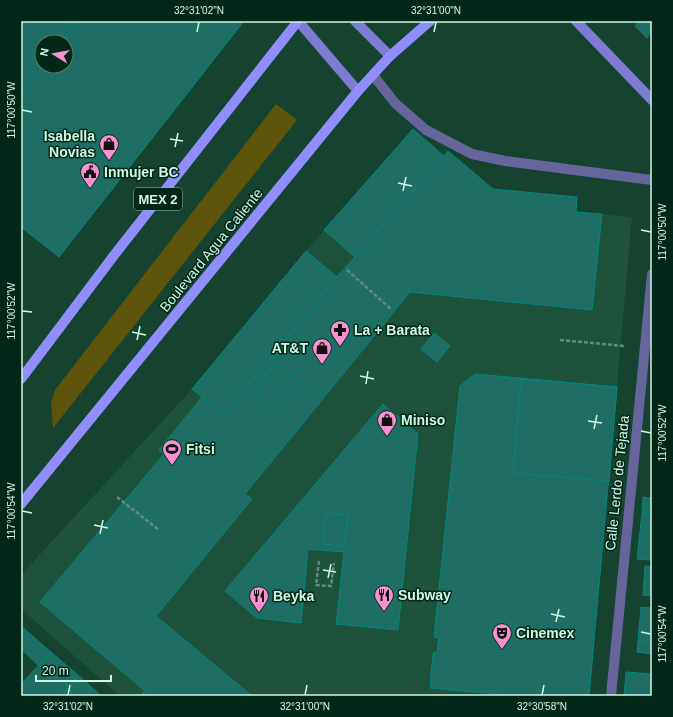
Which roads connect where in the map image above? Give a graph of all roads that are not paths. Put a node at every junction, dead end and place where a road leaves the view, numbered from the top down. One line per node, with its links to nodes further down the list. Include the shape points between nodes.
1 (298, 21): 7 (main road); 11 (main road, MEX 2, via 115,254)
2 (356, 21): 5 (main road)
3 (430, 21): 5 (main road, Boulevard Agua Caliente)
4 (576, 21): 8 (main road)
5 (390, 56): 6 (main road, Boulevard Agua Caliente)
6 (373, 75): 7 (main road, Boulevard Agua Caliente); 9 (street, via 395,103 426,130 472,154 505,161)
7 (358, 91): 12 (main road, Boulevard Agua Caliente)
8 (652, 100)
9 (652, 180)
10 (652, 274): 13 (street, Calle Lerdo de Tejada)
11 (21, 379)
12 (21, 504)
13 (611, 696)

